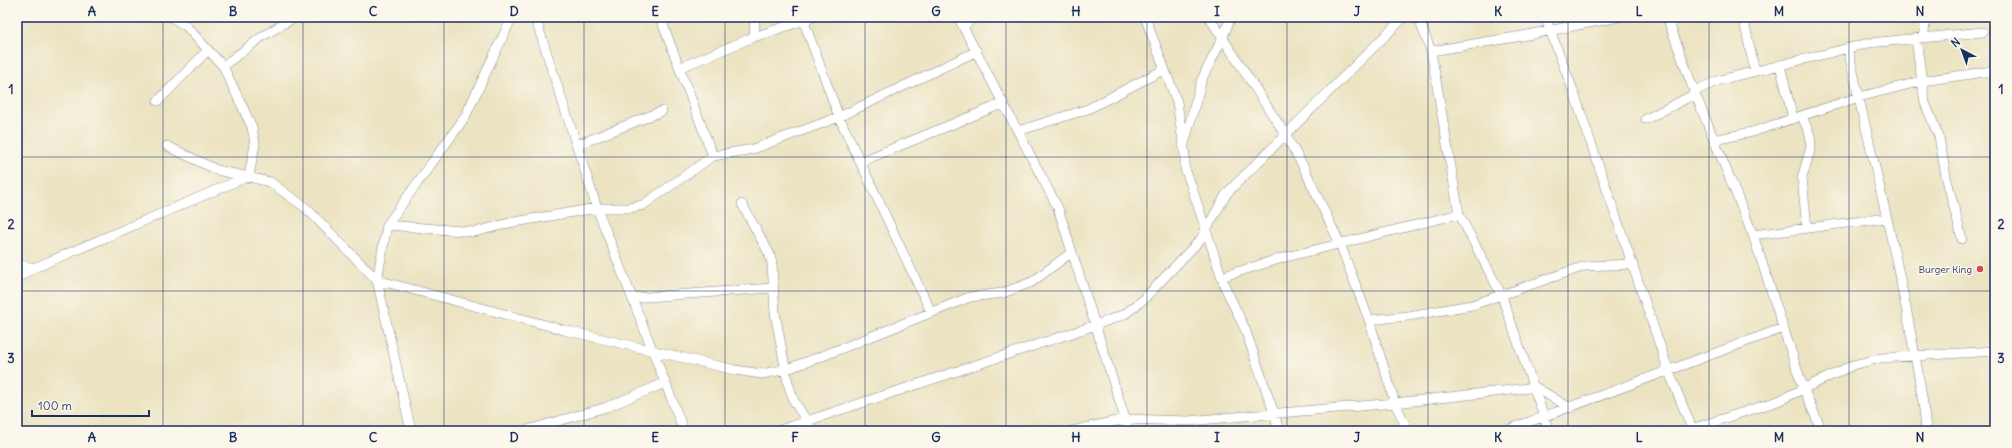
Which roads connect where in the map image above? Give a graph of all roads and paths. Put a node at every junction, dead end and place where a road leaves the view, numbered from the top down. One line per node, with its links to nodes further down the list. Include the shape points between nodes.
1 (171, 17): 28 (street, via 185,25)
2 (295, 17): 32 (street, via 263,36)
3 (512, 17): 59 (street, via 465,117)
4 (535, 17): 49 (street)
5 (660, 17): 33 (street)
6 (755, 17): 24 (street)
7 (814, 17): 20 (street)
8 (958, 17): 21 (street)
9 (975, 17): 21 (street)
10 (1144, 17): 34 (street)
11 (1209, 17): 26 (street)
12 (1231, 17): 26 (street)
13 (1404, 17): 47 (street)
14 (1418, 17): 30 (street)
15 (1544, 17): 22 (street)
16 (1619, 17): 22 (street)
17 (1667, 17): 38 (street)
18 (1743, 17): 35 (street)
19 (1926, 17): 25 (street)
20 (804, 22): 24 (street); 43 (street)
21 (964, 25): 29 (street)
22 (1550, 31): 30 (street); 67 (street)
23 (1983, 32): 25 (street)
24 (754, 37): 33 (street)
25 (1920, 38): 27 (street, via 1869,43); 37 (street)
26 (1222, 39): 47 (street); 51 (street, via 1202,79)
27 (1848, 48): 31 (street); 39 (street)
28 (208, 50): 32 (street); 40 (street)
29 (977, 51): 41 (street); 43 (street)
30 (1431, 52): 57 (street)
31 (1780, 65): 35 (street); 44 (street)
32 (223, 66): 54 (street, via 252,127 255,144)
33 (679, 68): 52 (street)
34 (1163, 70): 46 (street, via 1088,109); 51 (street, via 1177,102)
35 (1755, 71): 38 (street, via 1720,80)
36 (1992, 71): 37 (street)
37 (1922, 81): 39 (street); 63 (street, via 1925,103 1939,137)
38 (1695, 92): 45 (street); 48 (street)
39 (1858, 97): 44 (street); 58 (street)
40 (158, 101)
41 (1004, 103): 46 (street); 53 (street)
42 (662, 111): 49 (street)
43 (839, 117): 52 (street, via 753,149); 53 (street)
44 (1797, 118): 48 (street, via 1752,132); 60 (street, via 1810,136 1811,147 1802,178)
45 (1646, 119)
46 (1018, 131): 65 (street, via 1058,208)
47 (1285, 134): 61 (street, via 1227,193); 64 (street)
48 (1714, 140): 62 (street)
49 (577, 145): 56 (street)
50 (166, 146): 54 (street, via 218,170)
51 (1184, 148): 61 (street, via 1184,169)
52 (713, 156): 56 (street, via 643,205)
53 (860, 162): 75 (street)
54 (249, 176): 68 (street); 71 (street, via 270,182 306,208)
55 (742, 204): 72 (street, via 770,255)
56 (598, 208): 59 (street, via 475,232); 74 (street)
57 (1459, 214): 64 (street, via 1419,222); 73 (street)
58 (1886, 218): 60 (street); 81 (street, via 1893,241)
59 (387, 226): 71 (street)
60 (1807, 228): 62 (street)
61 (1205, 230): 69 (street); 77 (street, via 1200,240 1143,300 1125,314)
62 (1753, 235): 78 (street)
63 (1962, 239)
64 (1340, 244): 69 (street, via 1282,258); 76 (street)
65 (1072, 252): 75 (street, via 1032,282 1003,292 970,298); 77 (street)
66 (17, 264): 68 (street)
67 (1633, 264): 73 (street, via 1585,266); 83 (street)
68 (34, 268): 70 (street)
69 (1221, 277): 89 (street, via 1245,329)
70 (17, 278)
71 (378, 280): 79 (street); 94 (street)
72 (773, 288): 74 (street); 82 (street, via 774,313)
73 (1501, 294): 76 (street, via 1472,305); 85 (street)
74 (632, 298): 79 (street)
75 (931, 312): 82 (street)
76 (1369, 320): 87 (street)
77 (1096, 325): 91 (street); 92 (street)
78 (1783, 328): 83 (street); 86 (street)
79 (653, 351): 82 (street, via 762,374); 84 (street)
80 (1995, 351): 81 (street)
81 (1915, 355): 86 (street, via 1881,358 1852,365); 106 (street)
82 (786, 369): 92 (street, via 794,401)
83 (1669, 372): 88 (street); 93 (street)
84 (665, 382): 95 (street, via 607,406); 96 (street)
85 (1532, 385): 87 (street, via 1529,388); 88 (street); 90 (street)
86 (1803, 388): 93 (street, via 1778,401); 105 (street)
87 (1395, 403): 89 (street); 102 (street)
88 (1570, 408): 90 (street)
89 (1274, 413): 91 (street, via 1188,421); 101 (street)
90 (1544, 418): 103 (street); 104 (street)
91 (1125, 419): 99 (street); 100 (street)
92 (806, 420): 97 (street); 98 (street)
93 (1690, 430)
94 (411, 431)
95 (524, 431)
96 (684, 431)
97 (776, 431)
98 (813, 431)
99 (1072, 431)
100 (1130, 431)
101 (1279, 431)
102 (1408, 431)
103 (1505, 431)
104 (1549, 431)
105 (1822, 431)
106 (1926, 431)

